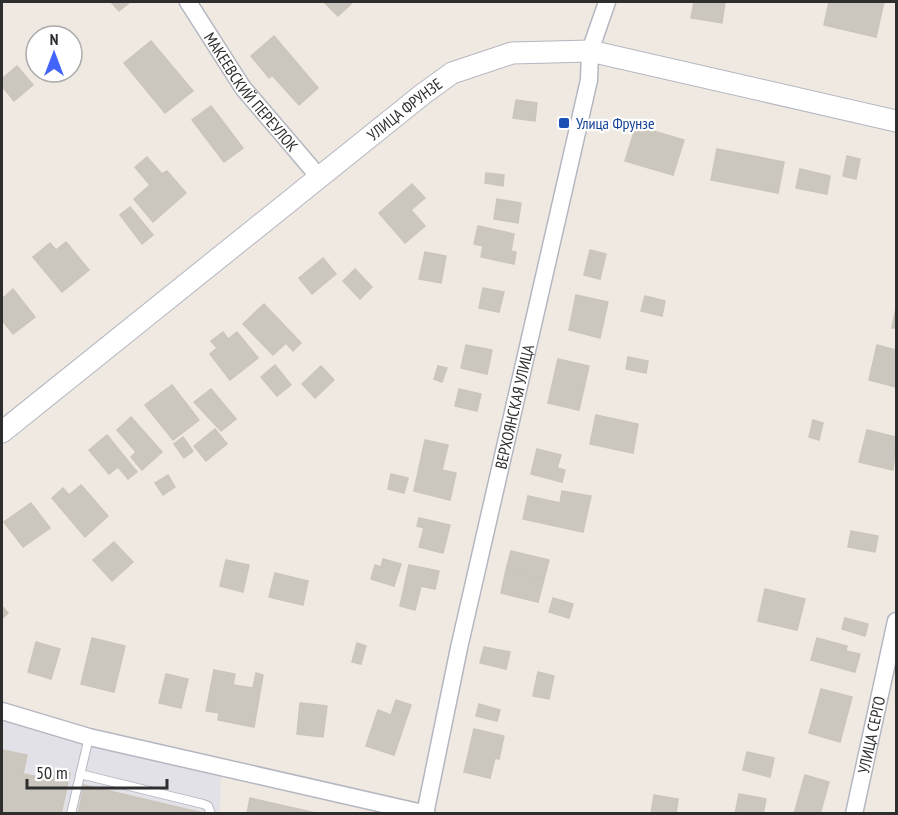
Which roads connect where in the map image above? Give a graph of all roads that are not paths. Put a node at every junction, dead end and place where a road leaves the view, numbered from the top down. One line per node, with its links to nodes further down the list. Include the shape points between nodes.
1 (188, 2): 5 (street, МАКЕЕВСКИЙ ПЕРЕУЛОК, via 243,88)
2 (607, 2): 3 (street, ВЕРХОЯНСКАЯ УЛИЦА)
3 (590, 51): 4 (street, УЛИЦА ФРУНЗЕ); 5 (street, УЛИЦА ФРУНЗЕ, via 512,53 452,74); 13 (street, ВЕРХОЯНСКАЯ УЛИЦА, via 589,80 462,636)
4 (897, 121)
5 (319, 177): 6 (street, УЛИЦА ФРУНЗЕ)
6 (2, 432)
7 (897, 621): 14 (street, УЛИЦА СЕРГО)
8 (2, 711): 9 (street)
9 (89, 737): 10 (lane); 13 (street)
10 (80, 774): 11 (lane); 12 (lane, via 203,804)
11 (71, 813)
12 (211, 813)
13 (426, 813)
14 (854, 813)

